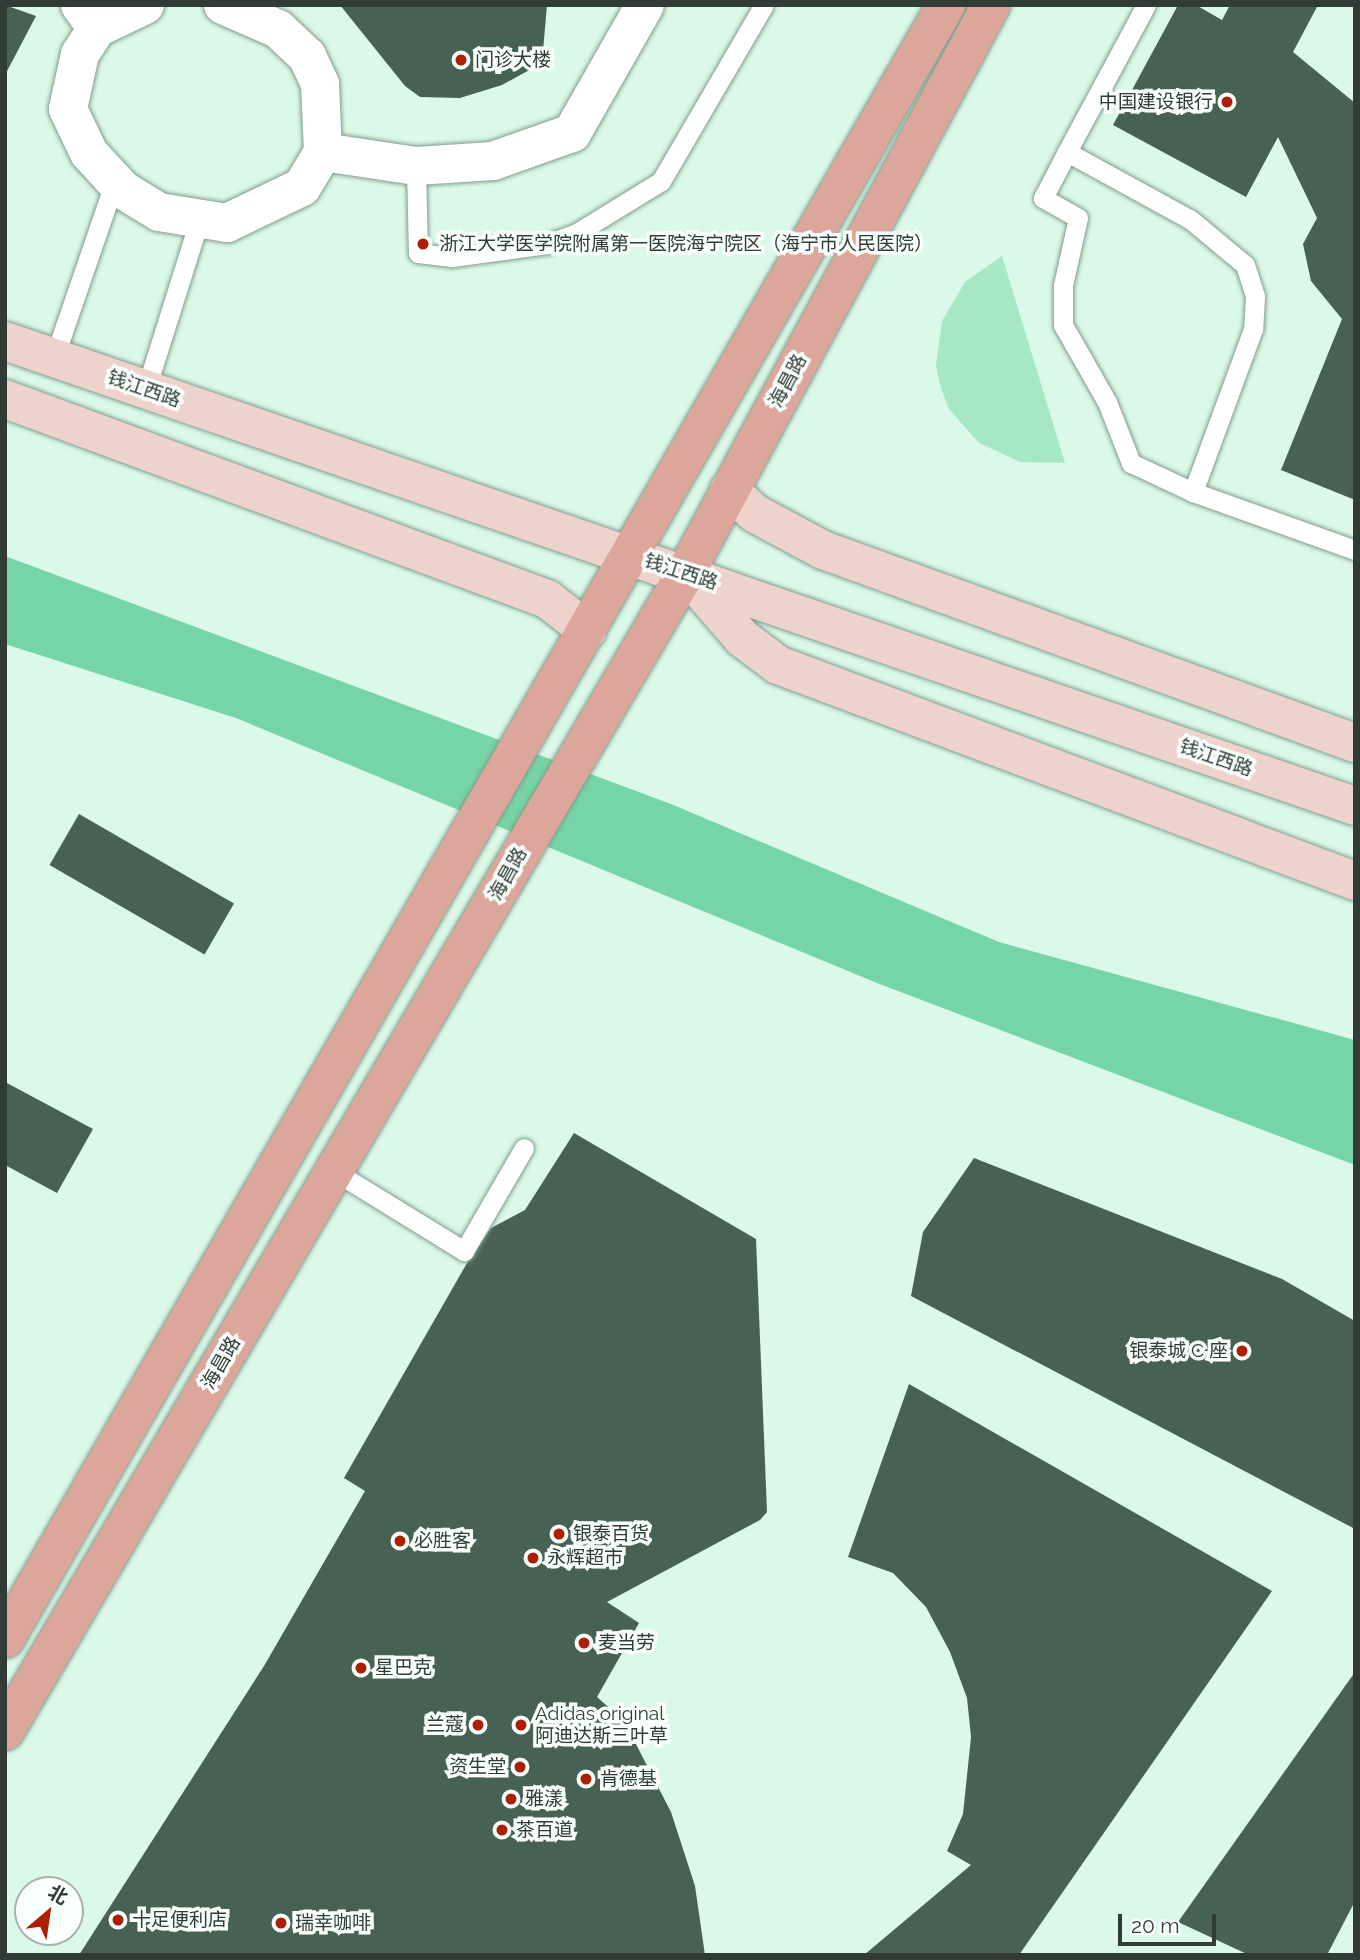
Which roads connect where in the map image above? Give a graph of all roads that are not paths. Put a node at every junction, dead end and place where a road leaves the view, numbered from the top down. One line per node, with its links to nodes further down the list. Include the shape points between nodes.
1 (145, 5): 8 (street)
2 (223, 5): 9 (street, via 278,29 307,56 320,84)
3 (645, 5): 11 (street, via 572,133 492,161)
4 (764, 5): 11 (lane, via 661,181 575,234 547,244 452,257 418,253)
5 (946, 5): 21 (main road)
6 (991, 5): 18 (main road, 海昌路)
7 (1146, 5): 10 (lane)
8 (88, 17): 12 (street, via 68,109 89,153)
9 (323, 152): 11 (street); 13 (street, via 302,187 280,200 227,223)
10 (1068, 152): 19 (lane, via 1043,198 1079,218 1063,285 1063,325 1107,402 1131,463); 19 (lane, via 1191,220 1245,265 1255,296 1253,329)
11 (416, 166)
12 (115, 181): 13 (street, via 159,212); 15 (lane)
13 (199, 221): 16 (lane)
14 (5, 341): 15 (main road, 钱江西路)
15 (54, 358): 16 (main road, 钱江西路)
16 (146, 389): 21 (main road, 钱江西路)
17 (5, 399): 23 (main road, via 547,599)
18 (729, 490): 22 (main road, 海昌路); 24 (main road, via 756,513 823,550)
19 (1193, 492): 20 (lane)
20 (1355, 550)
21 (630, 555): 22 (main road, 钱江西路); 23 (main road)
22 (686, 572): 27 (main road, 钱江西路); 28 (main road, via 742,638 778,665); 30 (main road, 海昌路, via 578,747)
23 (587, 630): 31 (main road)
24 (1317, 734): 25 (main road); 26 (main road, via 1348,765)
25 (1355, 743)
26 (1355, 791)
27 (1355, 806)
28 (1355, 881)
29 (524, 1148): 30 (lane, via 464,1251)
30 (334, 1171): 32 (main road, 海昌路)
31 (5, 1639)
32 (5, 1731)

